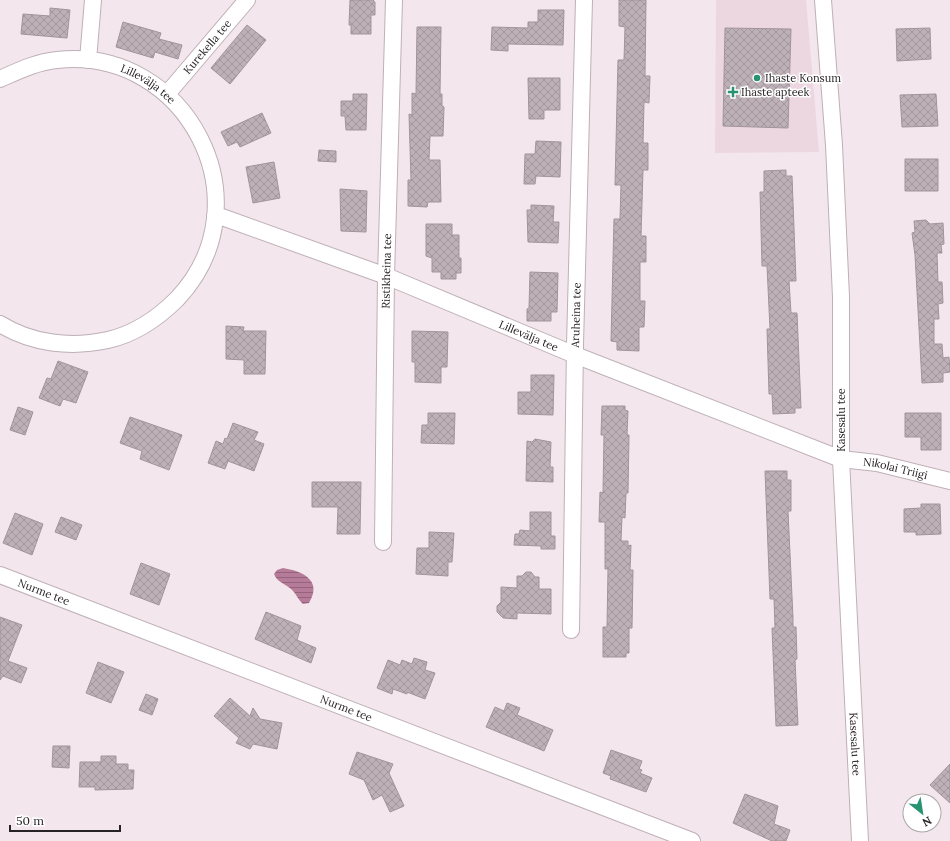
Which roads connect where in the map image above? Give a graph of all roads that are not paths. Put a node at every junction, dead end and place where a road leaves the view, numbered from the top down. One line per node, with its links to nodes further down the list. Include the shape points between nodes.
1 (93, 0): 6 (street)
2 (247, 0): 8 (street, Kurekella tee)
3 (394, 0): 10 (street, Ristikheina tee)
4 (584, 0): 12 (street, Aruheina tee)
5 (823, 0): 13 (street, Kasesalu tee, via 834,145 841,297)
6 (88, 60): 7 (street, Lillevälja tee, via 56,60 26,67); 8 (street, Lillevälja tee, via 130,71 150,81)
7 (0, 79)
8 (167, 94): 9 (street, Lillevälja tee, via 196,129 206,150 216,194)
9 (215, 217): 10 (street, Lillevälja tee, via 222,216); 11 (street, Lillevälja tee, via 210,243 184,291 165,311 142,326 117,338 90,344 61,344 34,339)
10 (386, 276): 12 (street, Lillevälja tee); 15 (street, Ristikheina tee)
11 (0, 324)
12 (575, 355): 13 (street, Lillevälja tee); 17 (street, Aruheina tee)
13 (841, 459): 14 (street, Nikolai Triigi, via 877,463); 19 (street, Kasesalu tee)
14 (950, 481)
15 (383, 542)
16 (0, 576): 18 (street, Nurme tee)
17 (571, 630)
18 (692, 841)
19 (860, 841)

